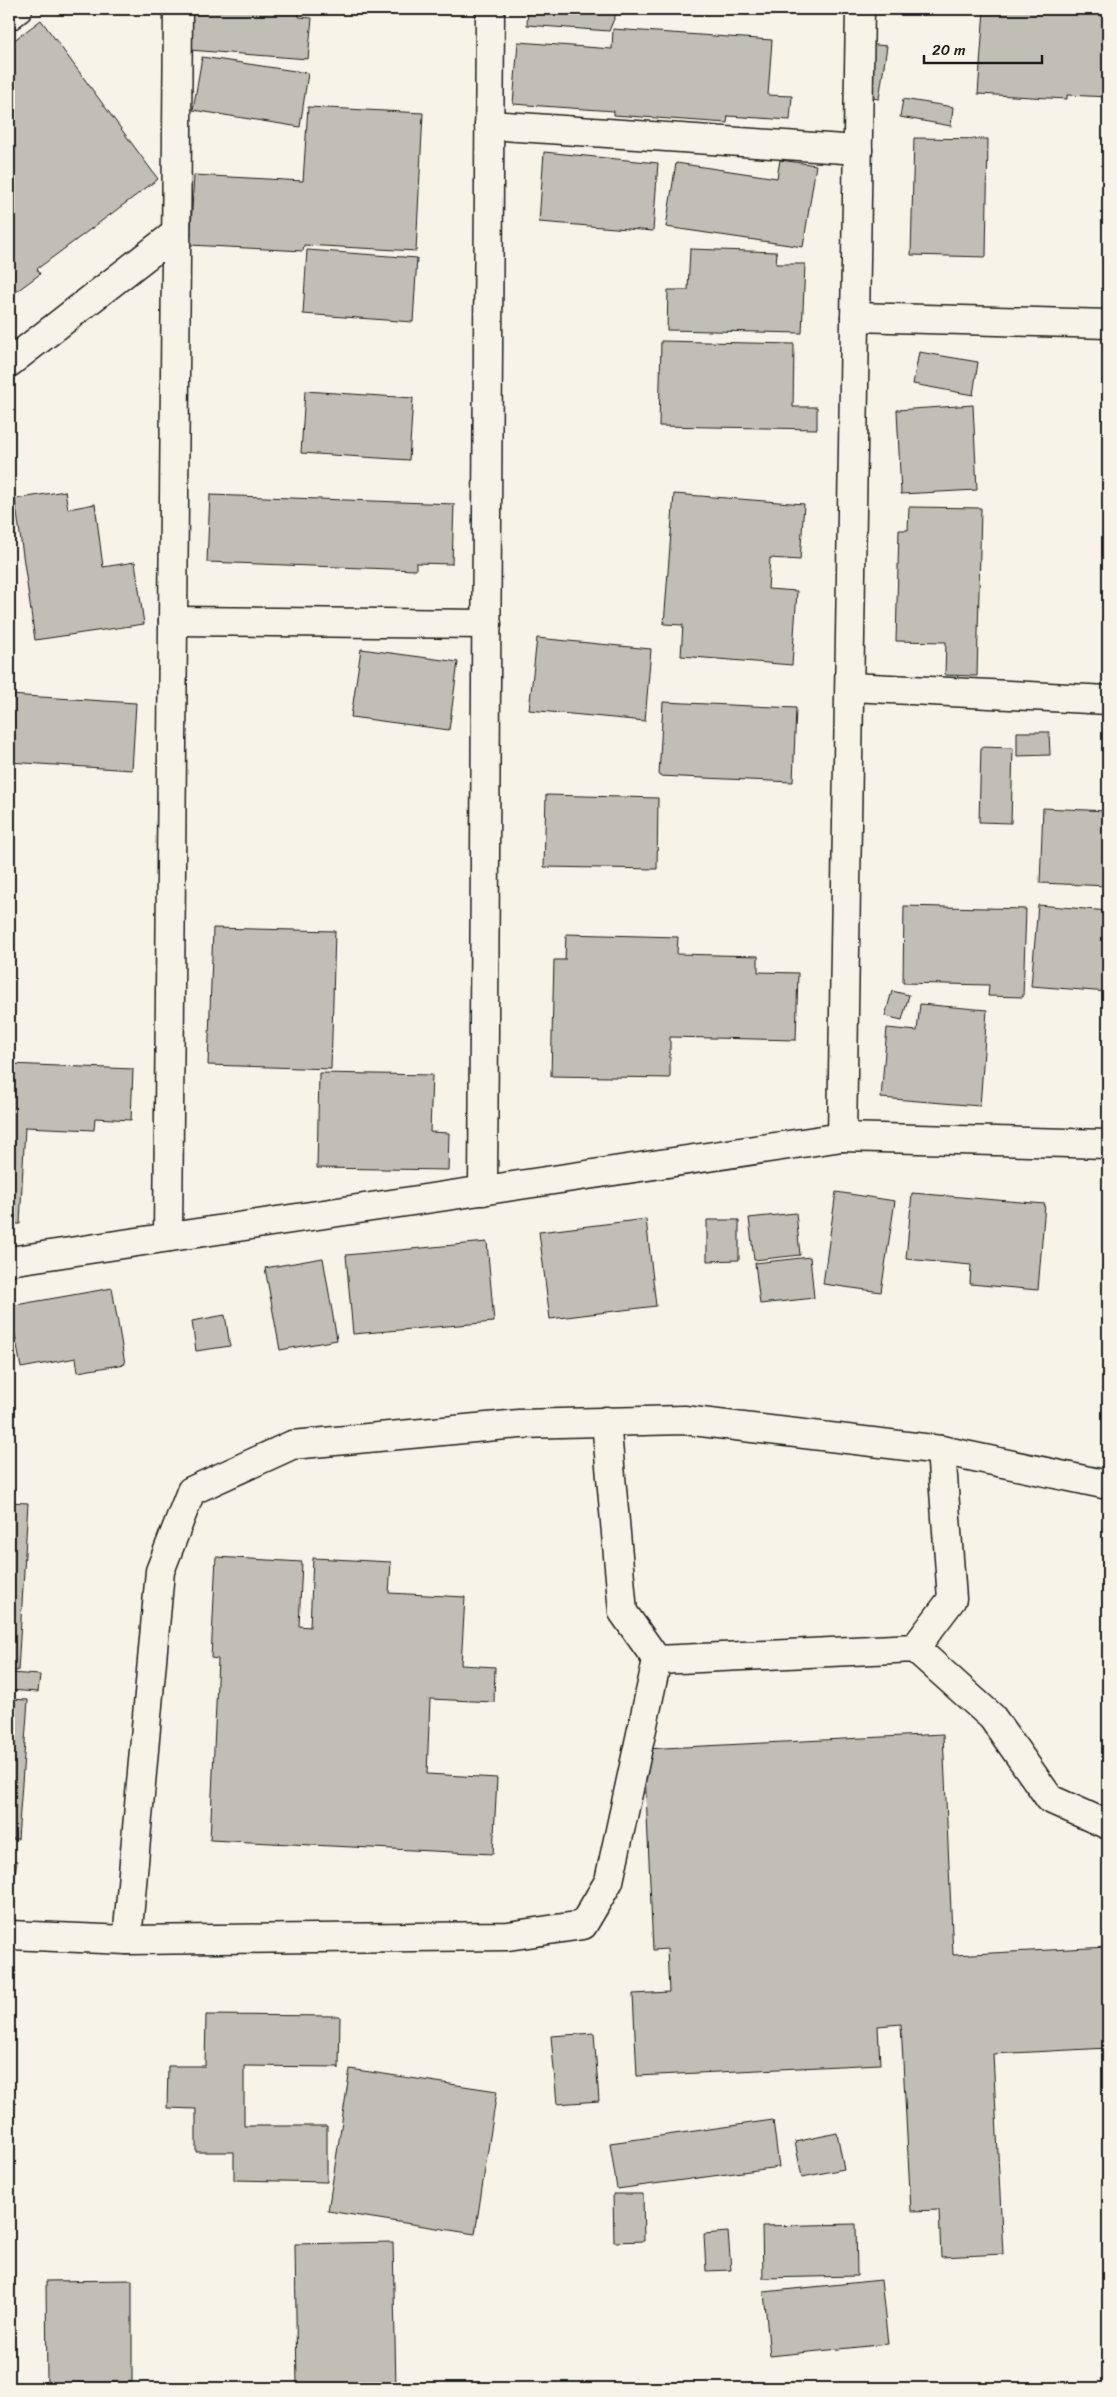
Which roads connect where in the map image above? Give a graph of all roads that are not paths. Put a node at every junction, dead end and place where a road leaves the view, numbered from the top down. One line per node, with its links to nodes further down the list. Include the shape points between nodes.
1 (18, 9): 5 (street)
2 (178, 9): 8 (street)
3 (490, 9): 6 (street)
4 (860, 9): 7 (street)
5 (9, 16)
6 (490, 125): 7 (street); 13 (street)
7 (858, 150): 9 (street)
8 (176, 233): 11 (street); 12 (street)
9 (855, 317): 10 (street); 14 (street)
10 (1108, 324)
11 (9, 363)
12 (173, 621): 13 (street); 19 (street)
13 (487, 624): 18 (street)
14 (851, 688): 15 (street); 16 (street)
15 (1108, 700)
16 (842, 1137): 17 (street); 18 (street)
17 (1108, 1144)
18 (483, 1191): 19 (street)
19 (168, 1237): 20 (street)
20 (9, 1261)
21 (606, 1421): 22 (street, via 684,1420); 25 (street, via 623,1612); 28 (street, via 519,1424 292,1445 191,1491 160,1571)
22 (940, 1450): 23 (street); 24 (street, via 952,1599)
23 (1108, 1485)
24 (915, 1648): 25 (street); 26 (street, via 992,1717 1050,1799)
25 (657, 1660): 28 (street, via 609,1881 583,1925 508,1936)
26 (1108, 1825)
27 (9, 1935): 28 (street)
28 (128, 1940)

